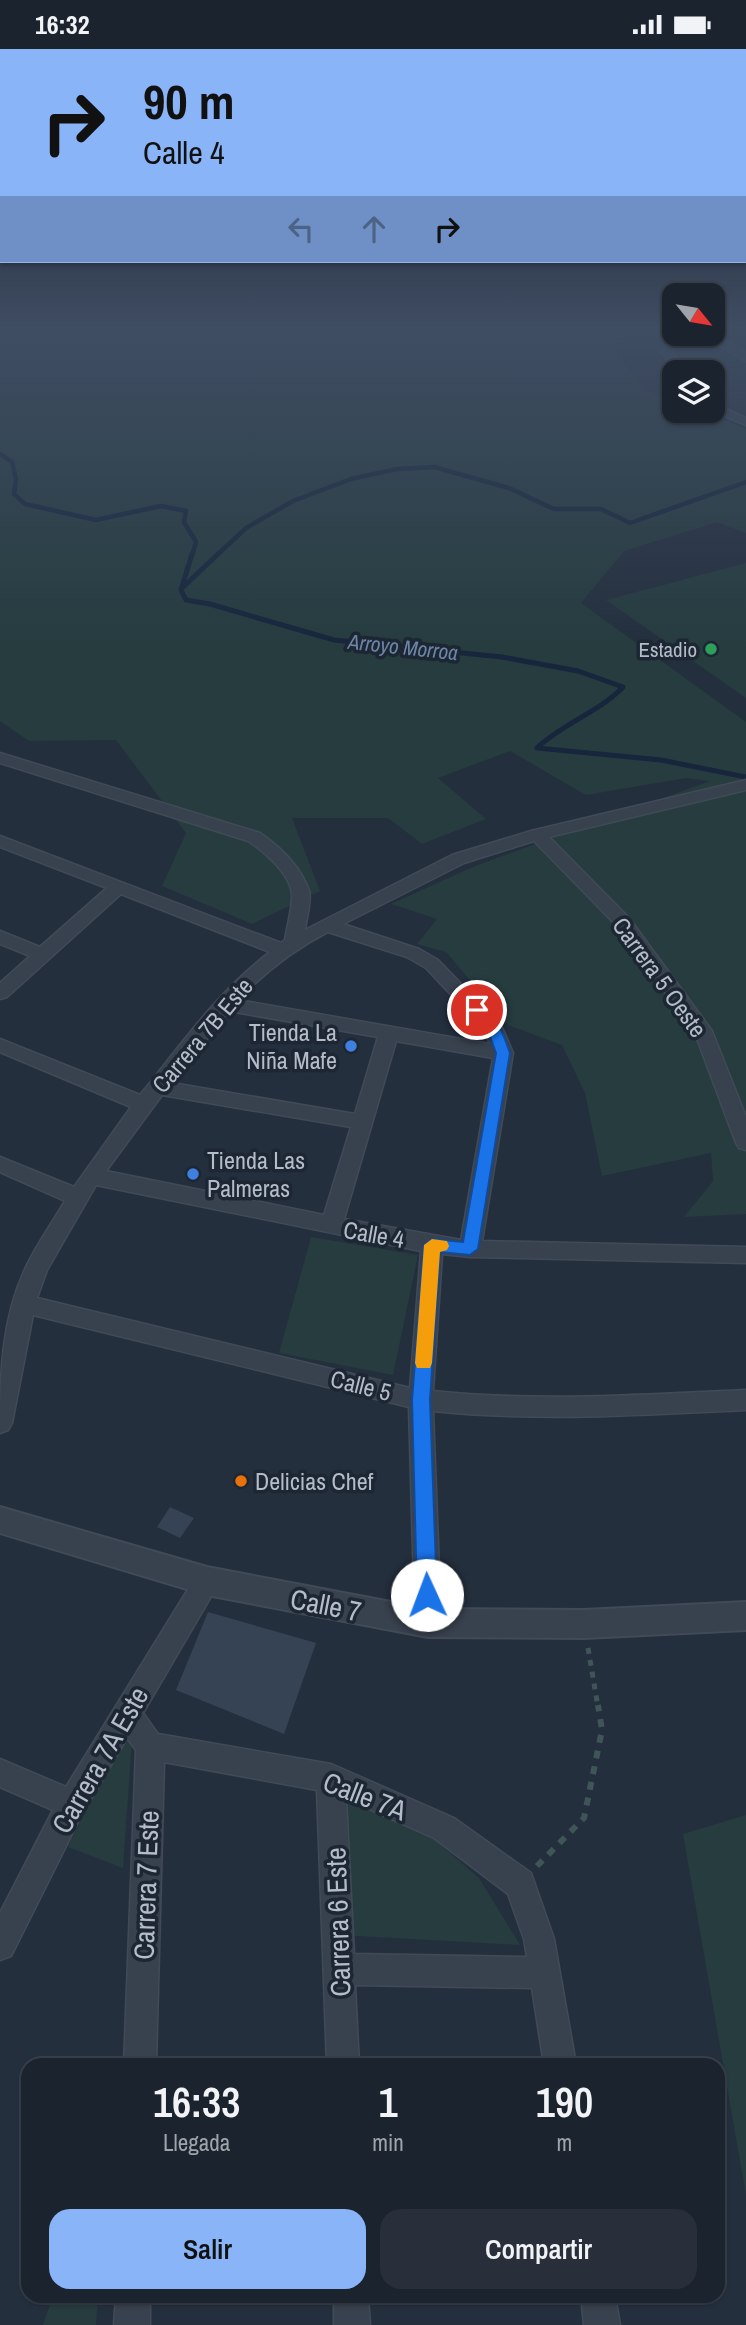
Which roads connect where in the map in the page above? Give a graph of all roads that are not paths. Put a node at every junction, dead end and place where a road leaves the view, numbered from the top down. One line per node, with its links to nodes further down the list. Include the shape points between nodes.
1 (0, 758): 8 (street, via 232,828 271,848 301,893)
2 (744, 785): 3 (street, Carrera 7B Este)
3 (537, 835): 6 (street, Carrera 7B Este, via 458,859); 18 (street, Carrera 5 Oeste, via 623,922 705,1035)
4 (0, 841): 5 (street)
5 (119, 887): 8 (street); 9 (street)
6 (326, 925): 8 (street, Carrera 7B Este); 14 (street, via 413,953 432,964 494,1029)
7 (0, 937): 9 (street)
8 (288, 946): 11 (street, Carrera 7B Este)
9 (43, 955): 10 (street)
10 (0, 993)
11 (224, 1004): 12 (street); 15 (street, Carrera 7B Este)
12 (389, 1033): 14 (street); 17 (street)
13 (0, 1045): 16 (street)
14 (503, 1053): 24 (street)
15 (158, 1087): 16 (street, Carrera 7B Este); 17 (street)
16 (144, 1104): 20 (street, Carrera 7B Este)
17 (363, 1122): 22 (street)
18 (746, 1143)
19 (0, 1164): 21 (street)
20 (91, 1176): 21 (street, Carrera 7B Este); 22 (street, Calle 4)
21 (78, 1198): 26 (street, Carrera 7B Este, via 36,1269)
22 (331, 1226): 23 (street, Calle 4)
23 (432, 1245): 24 (street, Calle 4); 27 (street)
24 (470, 1249): 25 (street, Calle 4)
25 (746, 1255)
26 (24, 1304): 27 (street, Calle 5); 29 (street, Carrera 7B Este)
27 (421, 1400): 28 (street, Calle 5, via 499,1408 588,1408); 33 (street)
28 (746, 1400)
29 (0, 1423)
30 (0, 1520): 31 (street, Calle 7)
31 (207, 1581): 33 (street, Calle 7); 34 (street, Carrera 7A Este)
32 (746, 1616): 33 (street, Calle 7, via 584,1625)
33 (428, 1623)
34 (126, 1713): 35 (street); 38 (street, Carrera 7A Este)
35 (150, 1747): 37 (street, Calle 7A); 42 (street, Carrera 7 Este)
36 (0, 1773): 38 (street)
37 (331, 1778): 40 (street, Carrera 6 Este); 41 (street, Calle 7A, via 444,1828 520,1884)
38 (72, 1804): 39 (street, Carrera 7A Este)
39 (0, 1945)
40 (340, 1969): 41 (street); 43 (street, Carrera 6 Este)
41 (545, 1972): 44 (street)
42 (140, 2058)
43 (343, 2058)
44 (559, 2058)
45 (133, 2303): 48 (street)
46 (351, 2303): 49 (street)
47 (599, 2303): 50 (street)
48 (132, 2325)
49 (352, 2325)
50 (603, 2325)

